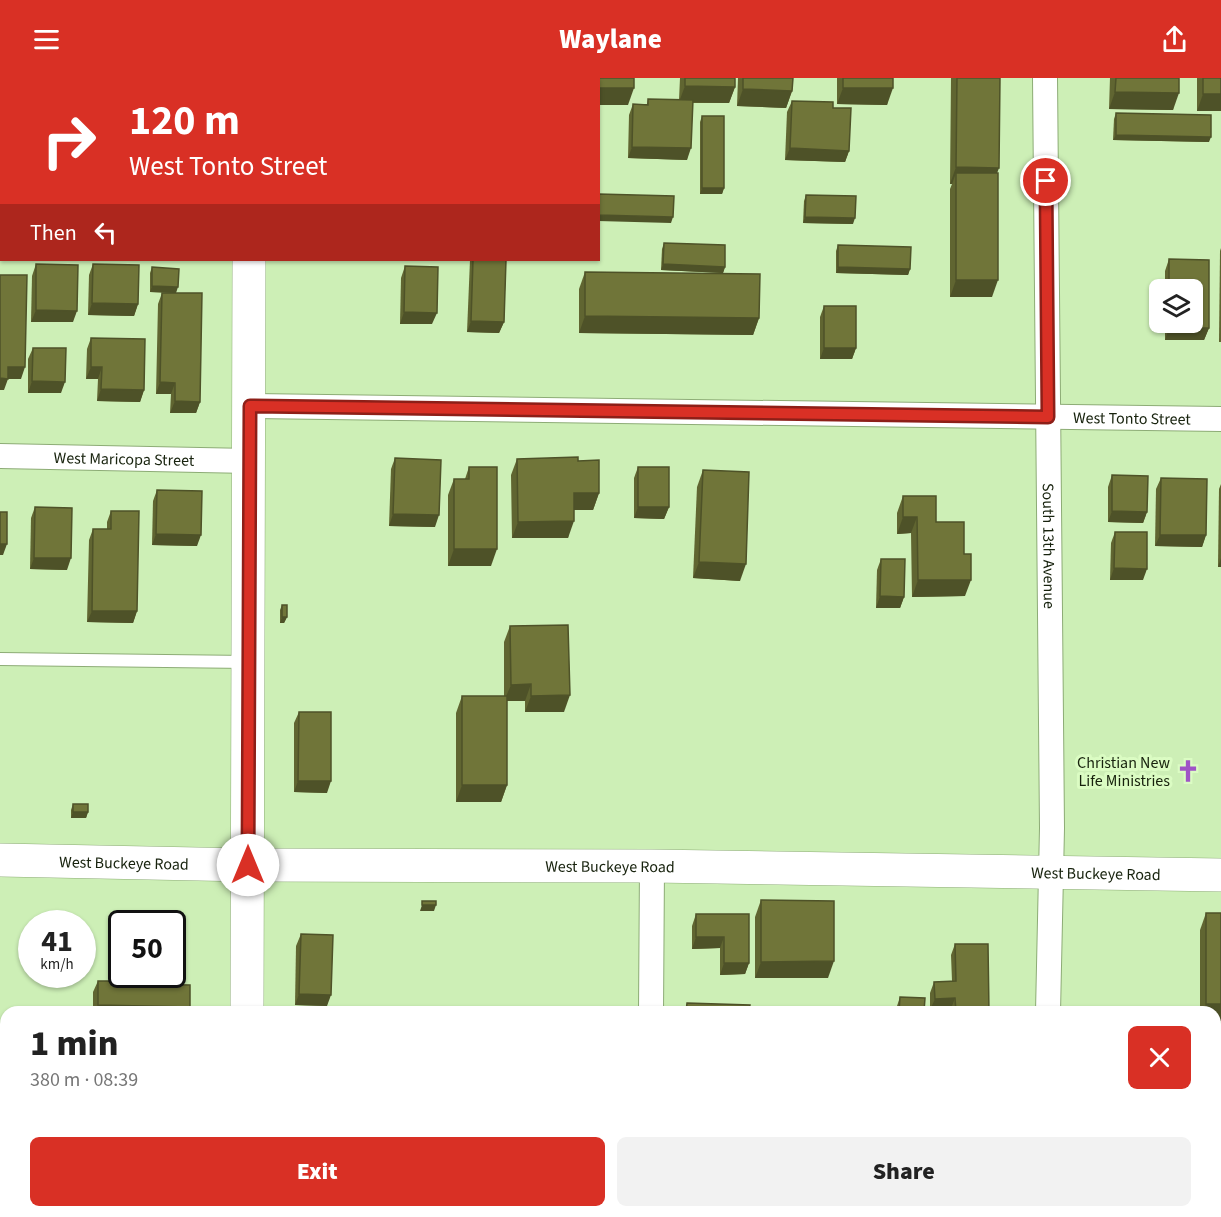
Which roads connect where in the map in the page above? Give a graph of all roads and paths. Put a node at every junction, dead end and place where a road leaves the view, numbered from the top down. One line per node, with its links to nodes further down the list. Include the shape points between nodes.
1 (1046, 78): 4 (street, South 13th Avenue)
2 (249, 261): 3 (main road)
3 (250, 406): 4 (street, West Tonto Street); 7 (main road)
4 (1048, 417): 5 (street, West Tonto Street); 13 (street, South 13th Avenue)
5 (1221, 419)
6 (0, 456): 7 (street, West Maricopa Street)
7 (250, 461): 9 (main road)
8 (0, 659): 9 (lane)
9 (249, 662): 11 (main road)
10 (0, 860): 11 (main road, West Buckeye Road)
11 (248, 865): 12 (main road, West Buckeye Road); 15 (main road)
12 (652, 866): 13 (main road, West Buckeye Road); 16 (street)
13 (1052, 873): 14 (main road, West Buckeye Road); 17 (street, South 13th Avenue)
14 (1221, 875)
15 (247, 1006)
16 (651, 1006)
17 (1048, 1006)

